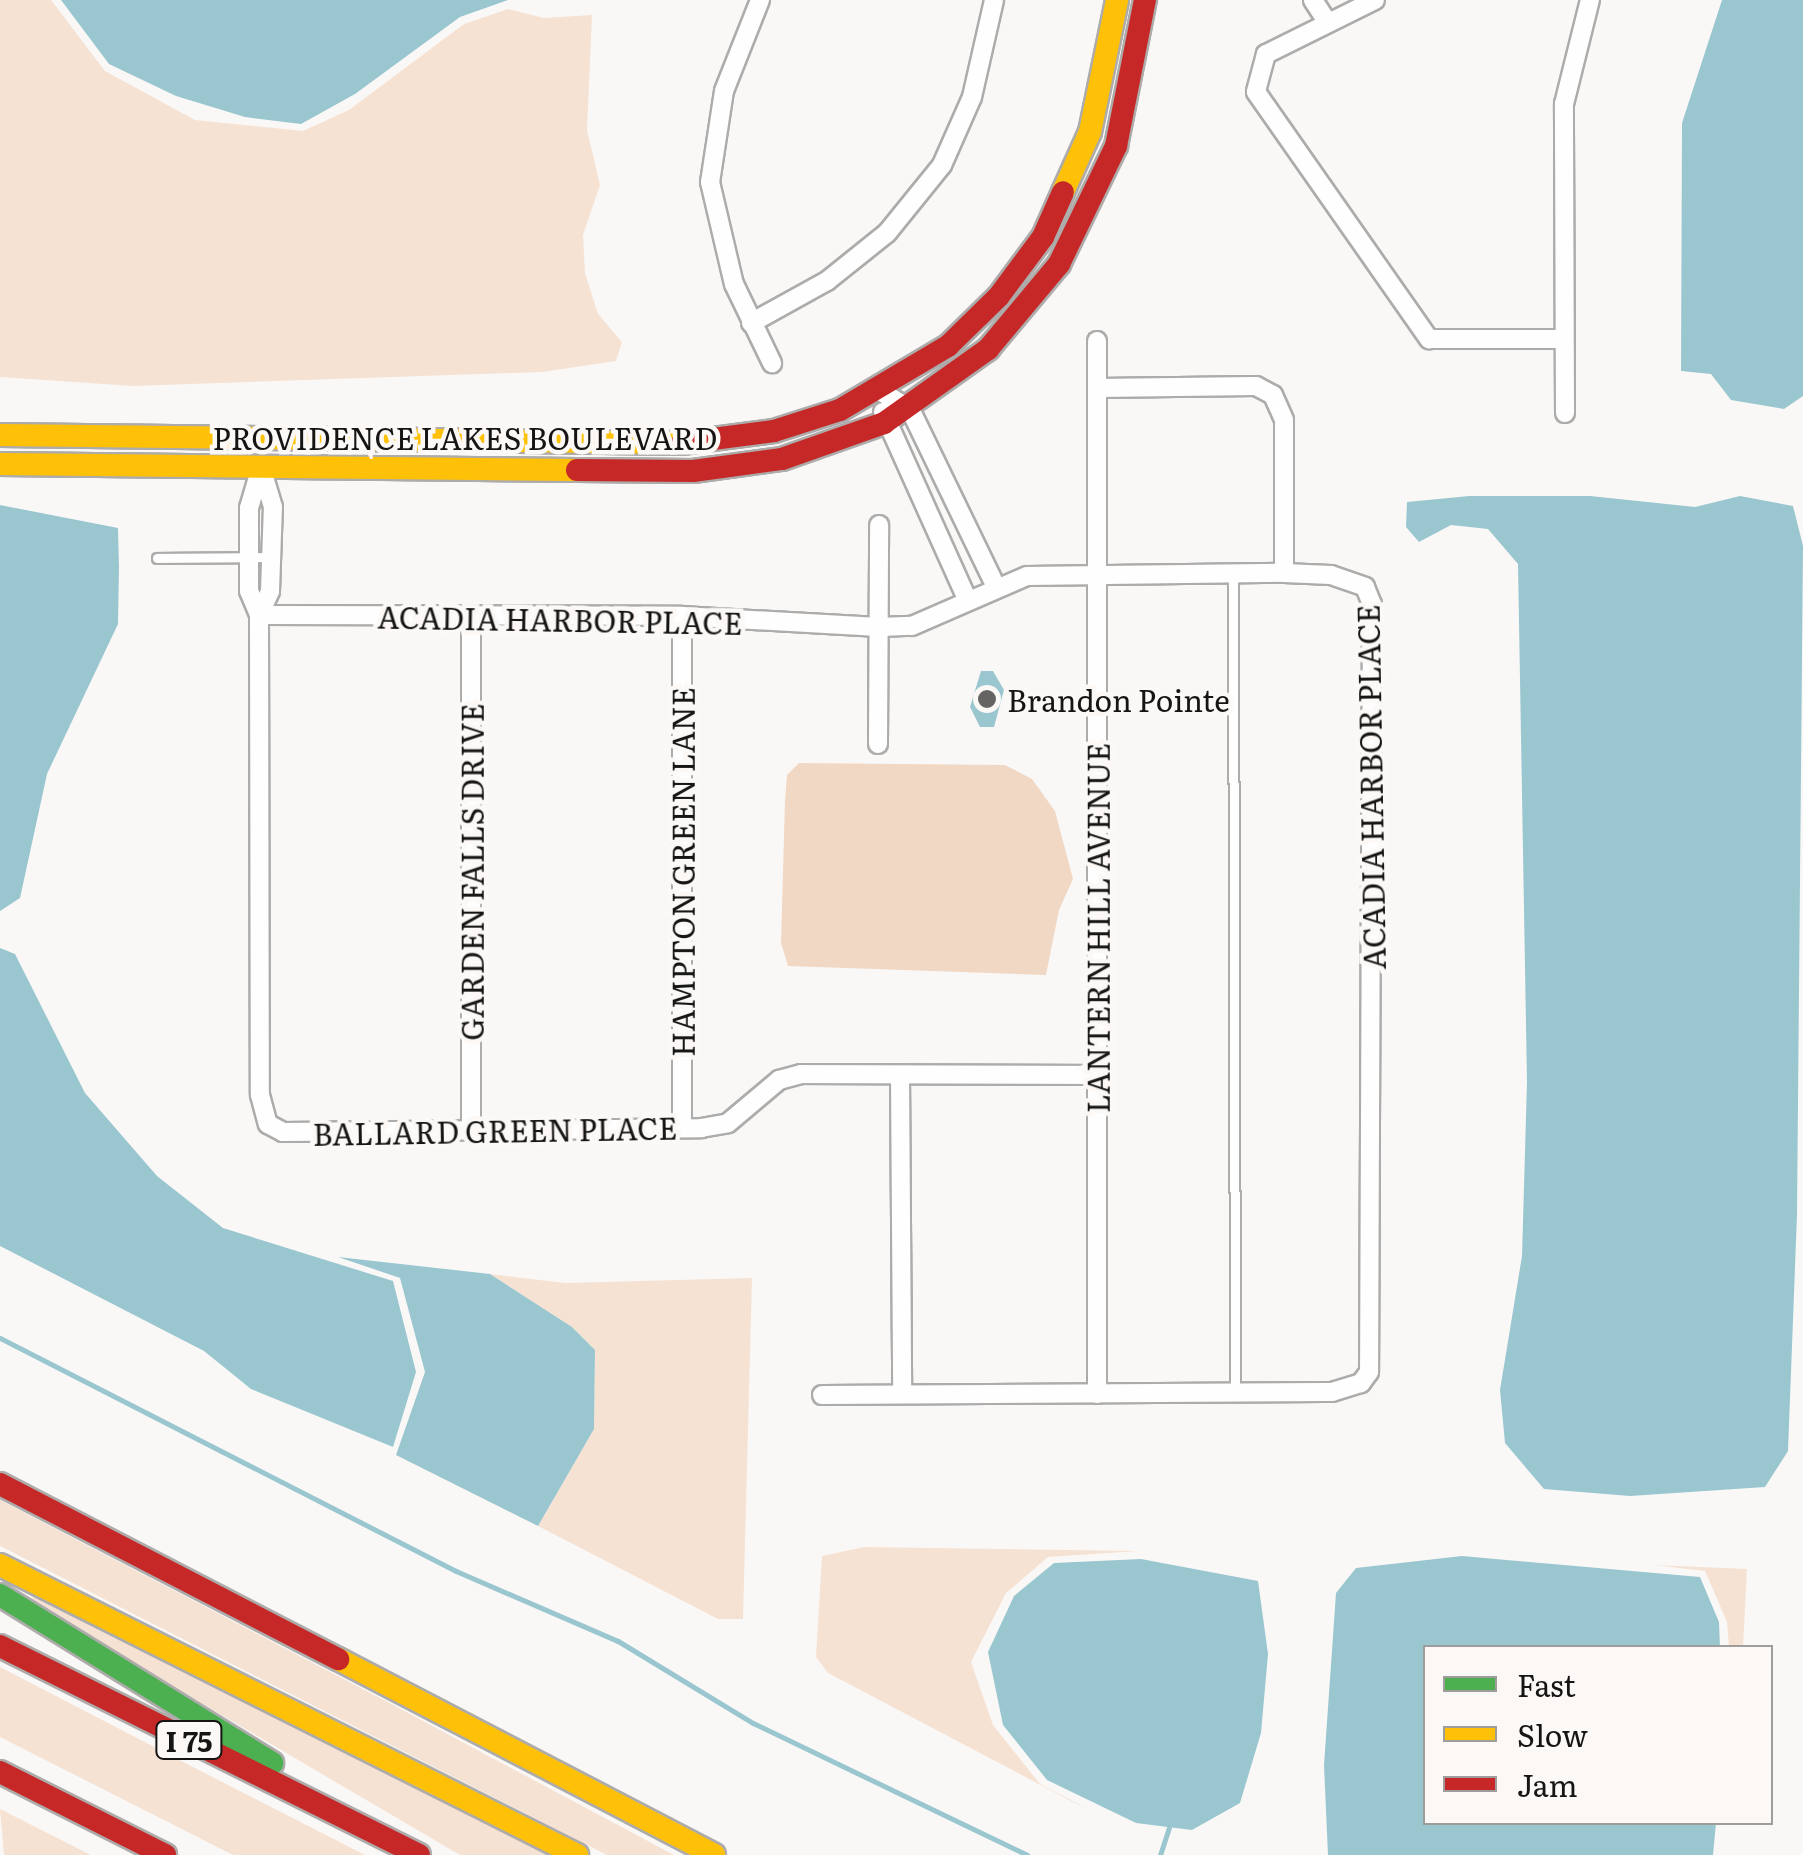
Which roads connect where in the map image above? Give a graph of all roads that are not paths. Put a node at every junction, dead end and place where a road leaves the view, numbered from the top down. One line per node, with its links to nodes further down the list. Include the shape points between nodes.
1 (760, 0): 9 (street, via 724,91 710,182 717,234)
2 (994, 0): 9 (street, via 972,97 942,165 886,233 827,281)
3 (1116, 0): 14 (main road, PROVIDENCE LAKES BOULEVARD, via 1090,132 1043,237 975,322)
4 (1145, 0): 15 (main road, PROVIDENCE LAKES BOULEVARD, via 1116,146 1078,232 1014,322)
5 (1313, 0): 8 (street)
6 (1590, 0): 10 (street, via 1564,104)
7 (1369, 1): 8 (street)
8 (1328, 23): 10 (street, via 1266,54 1256,92 1429,339)
9 (750, 323): 12 (street)
10 (1564, 338): 16 (street)
11 (1097, 342): 13 (street, LANTERN HILL AVENUE)
12 (772, 363)
13 (1097, 388): 28 (street, via 1256,386 1273,395 1284,420); 29 (street, LANTERN HILL AVENUE)
14 (880, 392): 15 (street); 17 (street); 19 (main road, PROVIDENCE LAKES BOULEVARD, via 807,422 713,442)
15 (910, 409): 17 (main road, PROVIDENCE LAKES BOULEVARD); 23 (street)
16 (1565, 413)
17 (884, 423): 21 (main road, PROVIDENCE LAKES BOULEVARD, via 810,452 724,469); 24 (street)
18 (0, 435): 19 (main road, PROVIDENCE LAKES BOULEVARD)
19 (261, 438): 21 (street)
20 (0, 464): 21 (main road, PROVIDENCE LAKES BOULEVARD)
21 (261, 467): 25 (street, via 249,508); 26 (street, via 273,507)
22 (879, 525): 36 (street)
23 (970, 534): 24 (street); 31 (street)
24 (945, 548): 32 (street)
25 (249, 557): 26 (lane); 27 (lane); 33 (street)
26 (271, 557): 33 (street, via 270,591)
27 (157, 558)
28 (1284, 573): 30 (street, ACADIA HARBOR PLACE); 42 (street, ACADIA HARBOR PLACE, via 1350,578 1365,586 1372,604 1373,1358 1360,1383 1347,1390)
29 (1096, 574): 30 (street, ACADIA HARBOR PLACE); 31 (street, ACADIA HARBOR PLACE, via 1027,576); 38 (street, LANTERN HILL AVENUE)
30 (1233, 574): 42 (lane)
31 (996, 587): 32 (street, ACADIA HARBOR PLACE)
32 (968, 600): 36 (street, ACADIA HARBOR PLACE, via 912,626)
33 (259, 615): 34 (street, ACADIA HARBOR PLACE); 41 (street, BALLARD GREEN PLACE, via 260,1094 268,1124 284,1132)
34 (471, 615): 35 (street, ACADIA HARBOR PLACE); 41 (street, GARDEN FALLS DRIVE)
35 (682, 616): 36 (street, ACADIA HARBOR PLACE); 40 (street, HAMPTON GREEN LANE)
36 (879, 627): 37 (street)
37 (878, 744)
38 (1097, 1075): 39 (street, BALLARD GREEN PLACE); 44 (street, LANTERN HILL AVENUE)
39 (900, 1076): 40 (street, BALLARD GREEN PLACE, via 790,1077 728,1123); 43 (street)
40 (682, 1128): 41 (street, BALLARD GREEN PLACE)
41 (471, 1130)
42 (1235, 1392): 44 (street, ACADIA HARBOR PLACE)
43 (902, 1394): 44 (street, ACADIA HARBOR PLACE); 45 (street, ACADIA HARBOR PLACE)
44 (1097, 1394)
45 (822, 1395)
46 (0, 1484): 55 (main road)
47 (0, 1565): 54 (main road)
48 (0, 1595): 51 (main road)
49 (0, 1646): 51 (main road, I 75)
50 (0, 1772): 52 (main road)
51 (378, 1834): 53 (main road, I 75)
52 (165, 1855)
53 (419, 1855)
54 (578, 1855)
55 (714, 1855)

